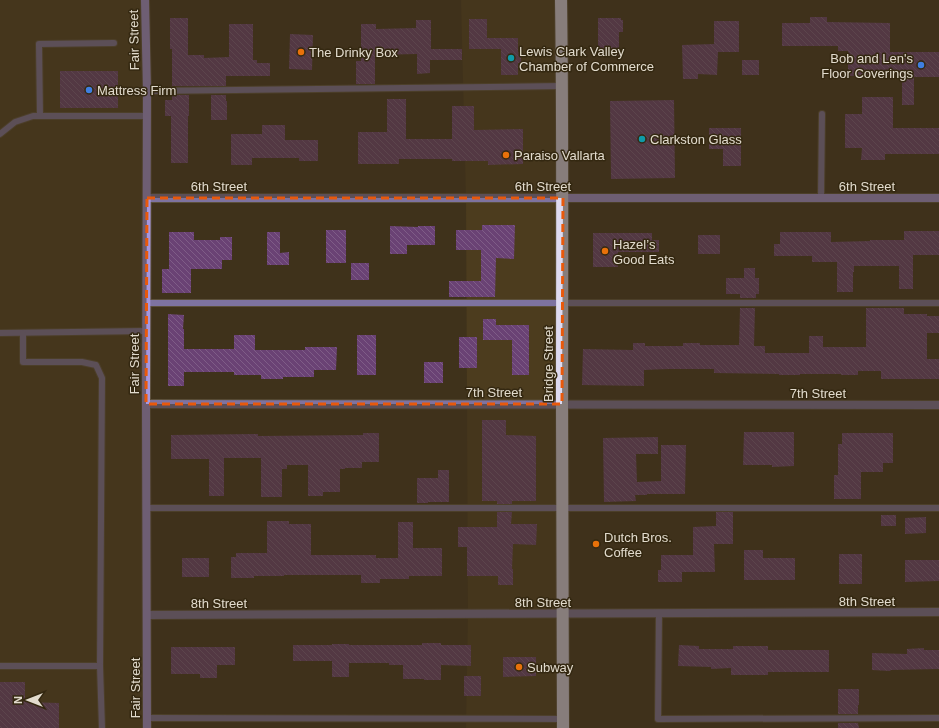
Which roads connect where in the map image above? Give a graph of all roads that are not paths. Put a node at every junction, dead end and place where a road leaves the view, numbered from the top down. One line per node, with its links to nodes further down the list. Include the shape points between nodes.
1 (145, 0): 5 (street, Fair Street)
2 (561, 0): 4 (highway, Bridge Street)
3 (114, 43): 7 (lane, via 39,44)
4 (562, 86): 5 (lane); 11 (highway, Bridge Street)
5 (147, 91): 8 (street, Fair Street)
6 (822, 114): 12 (lane)
7 (40, 116): 8 (lane); 9 (lane, via 15,122)
8 (147, 116): 10 (street, Fair Street)
9 (0, 134)
10 (147, 198): 11 (street, 6th Street); 15 (street, Fair Street)
11 (563, 198): 12 (street, 6th Street); 14 (highway, Bridge Street)
12 (821, 198): 13 (street, 6th Street)
13 (939, 198)
14 (562, 302): 15 (lane); 16 (lane); 21 (highway, Bridge Street)
15 (146, 303): 17 (street, Fair Street)
16 (939, 303)
17 (146, 331): 19 (lane); 20 (street, Fair Street)
18 (0, 333): 19 (lane)
19 (23, 333): 31 (lane, via 23,362 96,364 102,378)
20 (146, 404): 21 (street, 7th Street); 23 (street, Fair Street)
21 (562, 404): 22 (street, 7th Street); 24 (highway, Bridge Street)
22 (939, 405)
23 (147, 508): 24 (lane); 29 (street, Fair Street)
24 (563, 508): 25 (lane); 28 (highway, Bridge Street)
25 (939, 508)
26 (939, 612): 27 (street, 8th Street)
27 (659, 613): 28 (street, 8th Street); 33 (lane, via 658,719)
28 (564, 614): 29 (street, 8th Street); 34 (highway, Bridge Street)
29 (147, 615): 32 (street, Fair Street)
30 (0, 666): 31 (lane)
31 (100, 666): 35 (lane)
32 (147, 718): 34 (lane); 36 (street, Fair Street)
33 (939, 718)
34 (563, 724)
35 (102, 728)
36 (147, 728)

